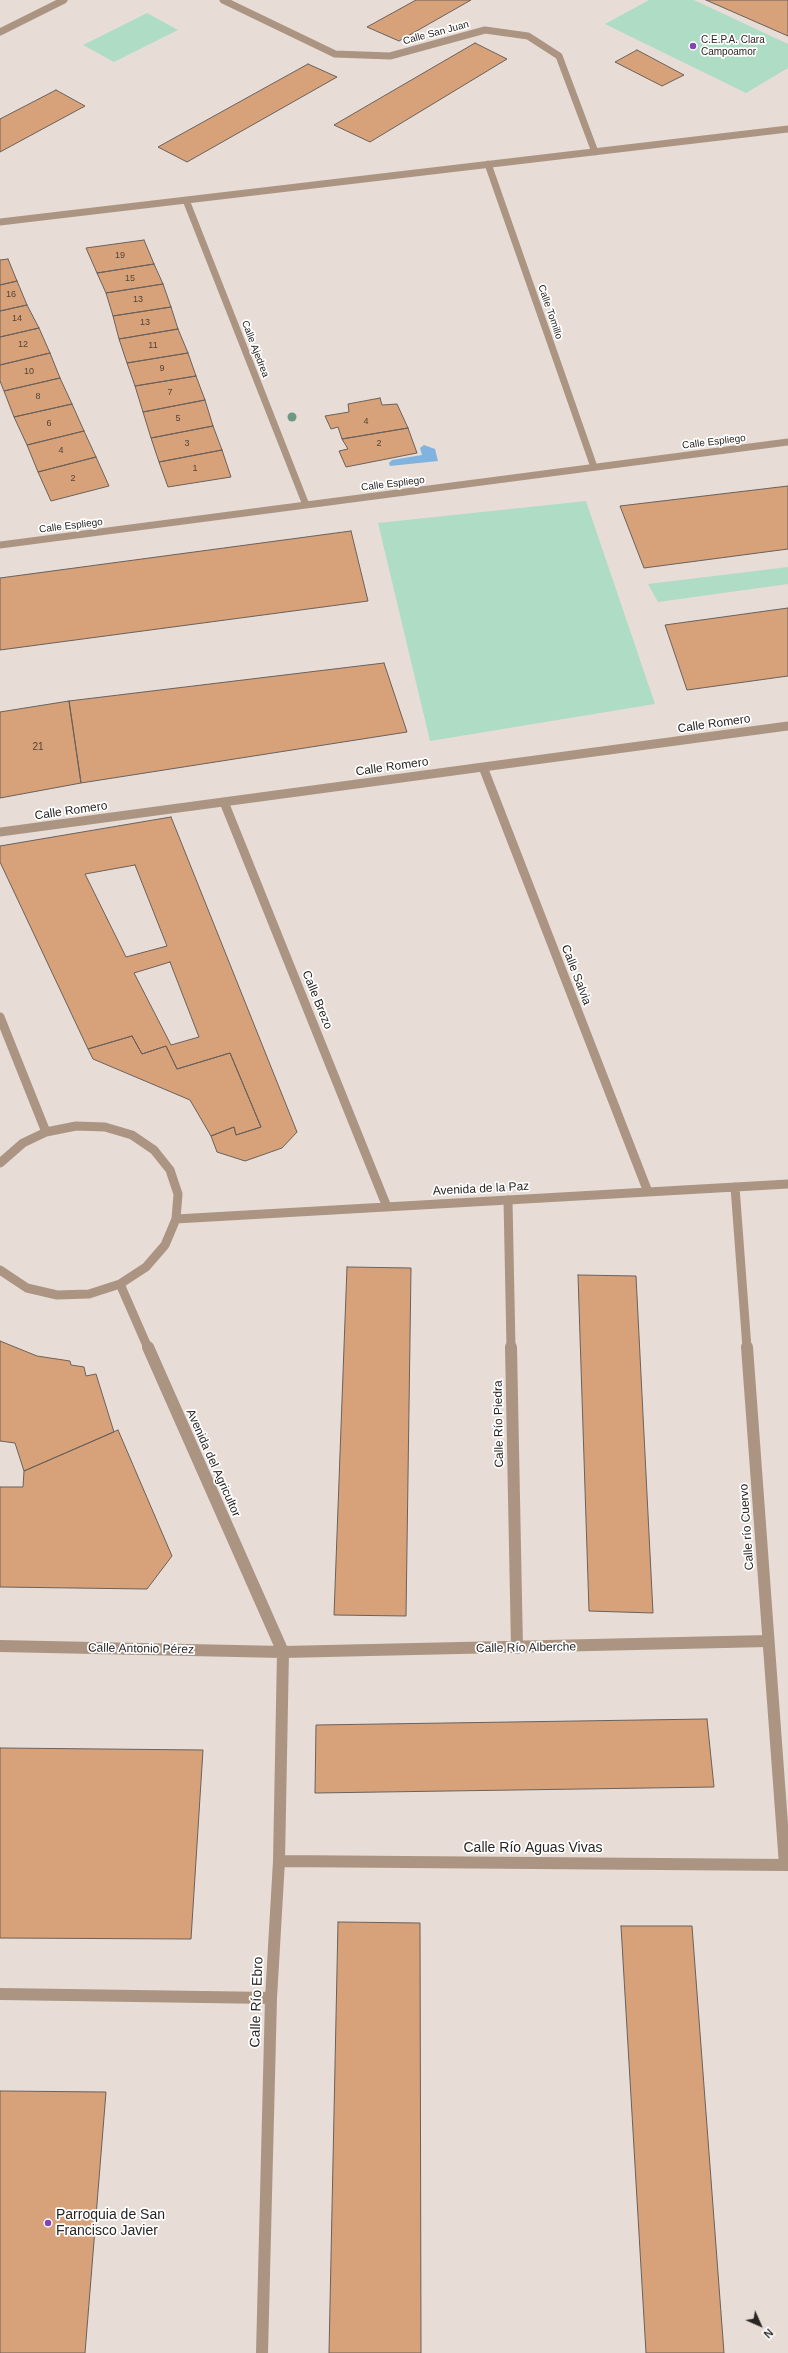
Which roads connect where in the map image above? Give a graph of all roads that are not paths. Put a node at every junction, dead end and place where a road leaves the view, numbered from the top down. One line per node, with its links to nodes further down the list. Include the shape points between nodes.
1 (64, 0): 3 (street)
2 (223, 0): 5 (street, Calle San Juan, via 335,54 390,56 485,30 528,36 559,56)
3 (0, 32)
4 (788, 129): 5 (street)
5 (594, 152): 6 (street)
6 (488, 164): 7 (street); 10 (street, Calle Tomillo)
7 (186, 200): 8 (street); 11 (street, Calle Ajedrea)
8 (0, 222)
9 (788, 442): 10 (street, Calle Espliego)
10 (594, 467): 11 (street, Calle Espliego)
11 (306, 505): 12 (street, Calle Espliego)
12 (0, 544)
13 (788, 726): 14 (street, Calle Romero)
14 (483, 767): 15 (street, Calle Romero); 22 (street, Calle Salvia)
15 (224, 802): 16 (street, Calle Romero); 24 (street, Calle Brezo)
16 (0, 832)
17 (0, 1017): 18 (street)
18 (46, 1132): 19 (street, via 23,1143); 25 (street, via 76,1126 105,1127 138,1138 154,1150 170,1170 178,1194)
19 (0, 1163)
20 (788, 1184): 21 (street, Avenida de la Paz)
21 (736, 1187): 22 (street, Avenida de la Paz); 28 (street, Calle río Cuervo)
22 (648, 1192): 23 (street, Avenida de la Paz)
23 (508, 1200): 24 (street, Avenida de la Paz); 30 (street, Calle Río Piedra)
24 (387, 1207): 25 (street, Avenida de la Paz)
25 (176, 1219): 27 (street, via 165,1245 146,1267)
26 (0, 1270): 27 (street, via 27,1288 57,1295 89,1294)
27 (120, 1284): 31 (street, Avenida del Agricultor)
28 (768, 1641): 30 (street, Calle Río Alberche); 33 (street, Calle río Cuervo)
29 (0, 1646): 31 (street, Calle Antonio Pérez)
30 (517, 1648): 31 (street, Calle Río Alberche)
31 (283, 1652): 32 (street, Calle Río Ebro)
32 (278, 1861): 33 (street, Calle Río Aguas Vivas); 35 (street, Calle Río Ebro)
33 (786, 1865)
34 (0, 1994): 35 (street)
35 (271, 1998): 36 (street, Calle Río Ebro)
36 (262, 2353)

